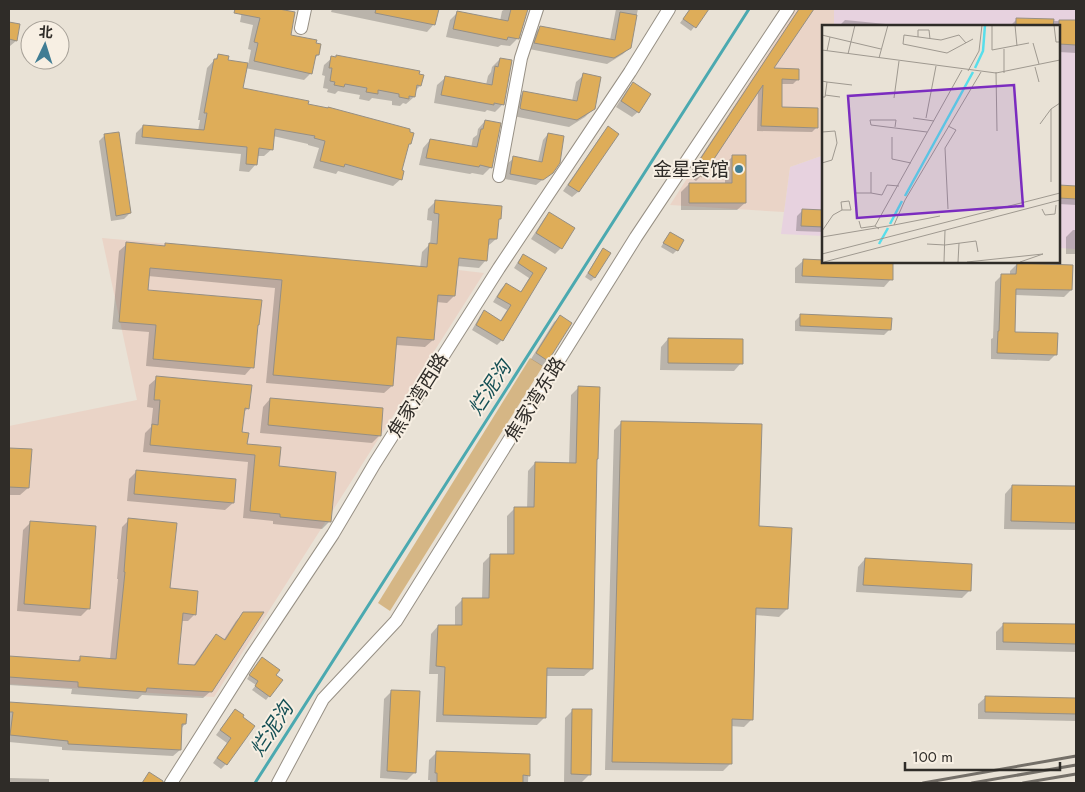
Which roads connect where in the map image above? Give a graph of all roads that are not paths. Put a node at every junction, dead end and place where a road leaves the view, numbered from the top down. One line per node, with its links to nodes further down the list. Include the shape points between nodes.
1 (305, 9): 5 (street)
2 (537, 9): 6 (street, via 521,58)
3 (669, 9): 7 (street, 焦家湾西路, via 499,268 333,534)
4 (788, 9): 8 (street, 焦家湾东路, via 636,237 396,621 323,699)
5 (301, 28)
6 (499, 176)
7 (171, 783)
8 (278, 783)

